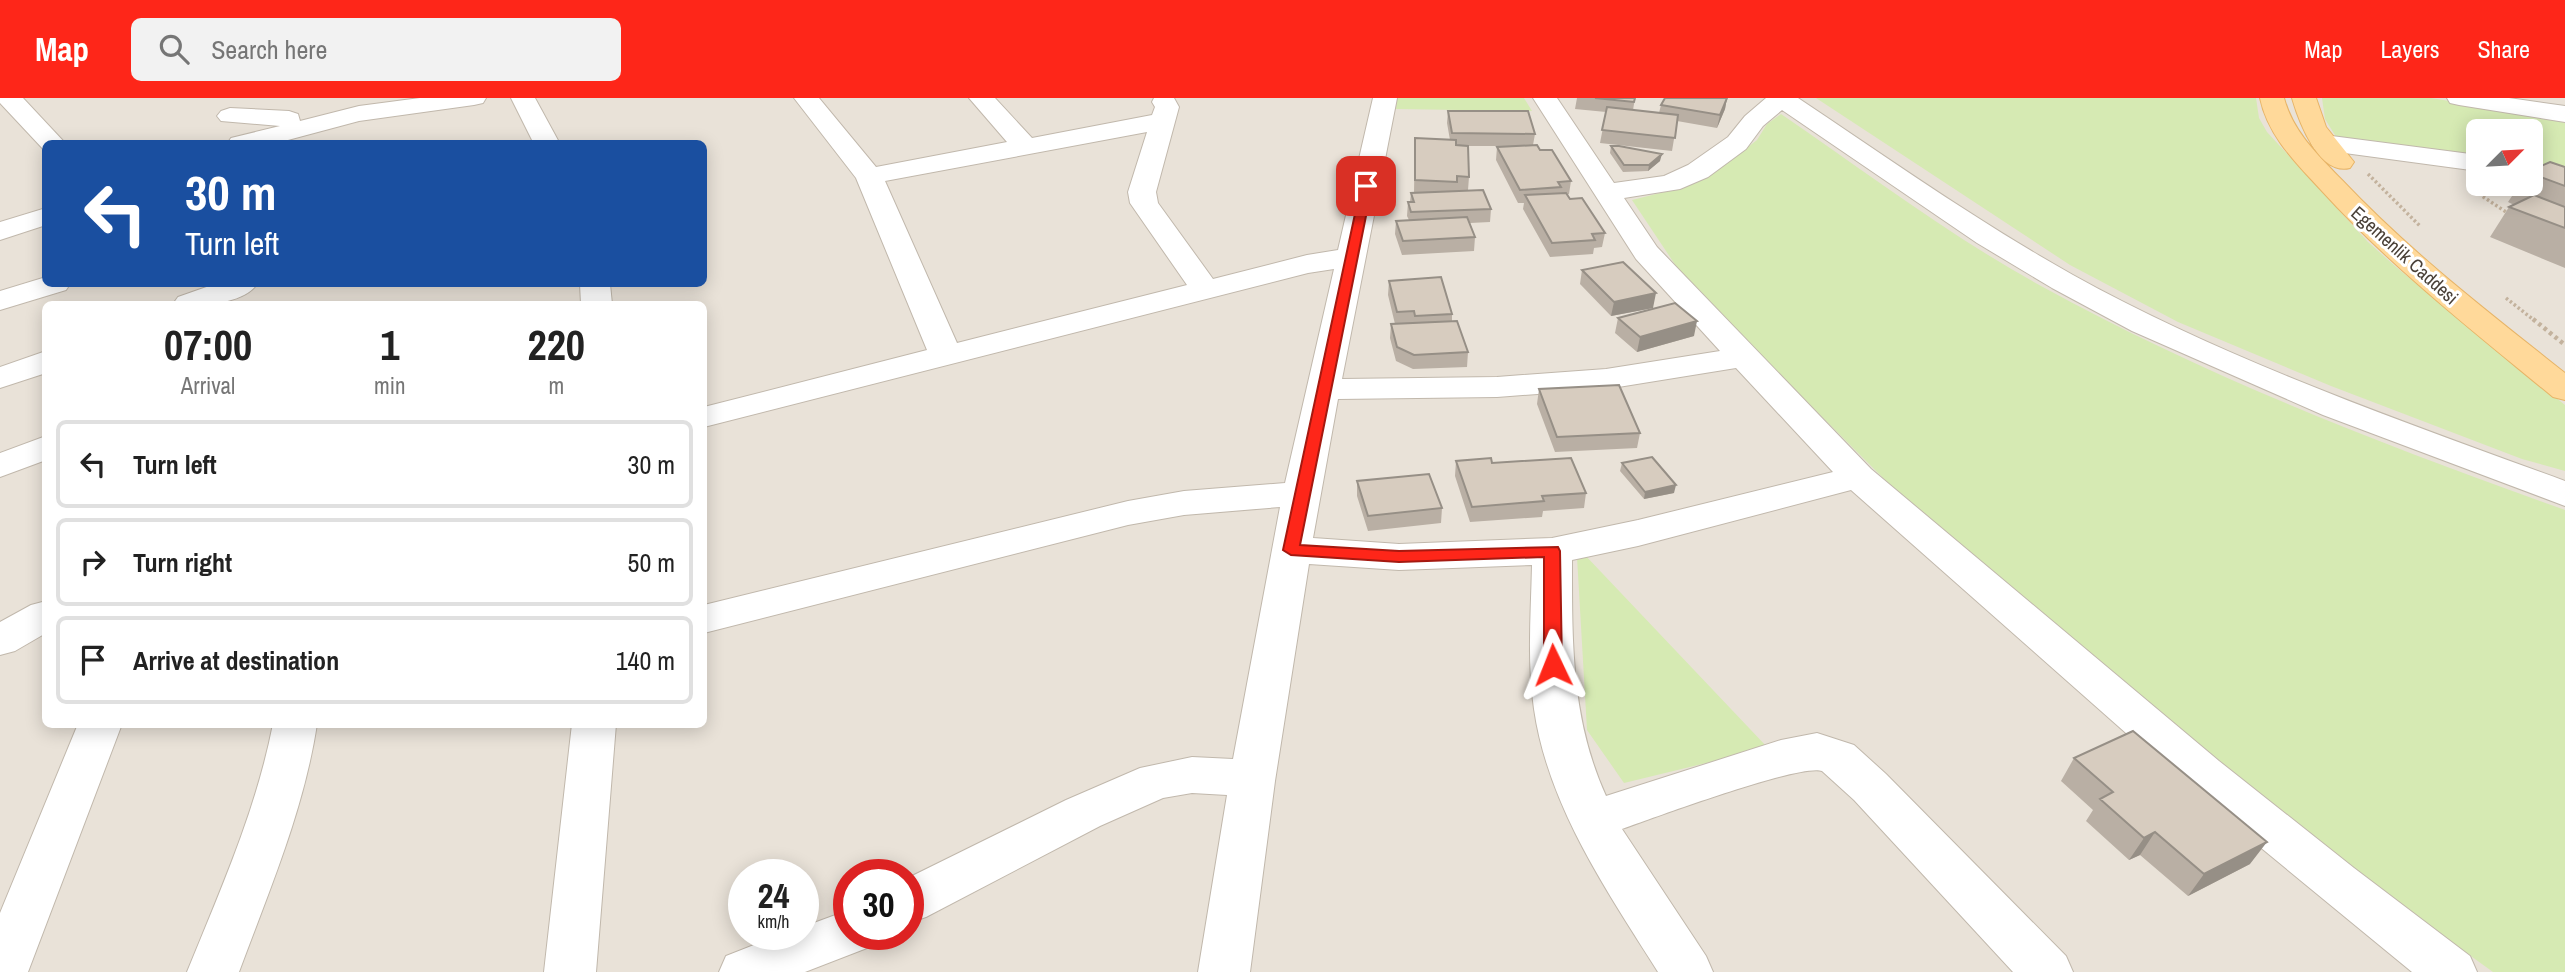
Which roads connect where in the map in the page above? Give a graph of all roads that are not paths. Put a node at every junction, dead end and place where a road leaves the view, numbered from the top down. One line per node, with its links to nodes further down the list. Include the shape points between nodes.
1 (474, 98): 15 (street)
2 (523, 98): 19 (street)
3 (806, 98): 23 (street)
4 (981, 98): 21 (street)
5 (1385, 98): 27 (street)
6 (1545, 98): 24 (street)
7 (1781, 98): 24 (street, via 1737,143 1698,171 1670,183); 45 (street, via 2016,255 2143,324 2335,408)
8 (2272, 98): 39 (main road, Egemenlik Caddesi, via 2287,135 2381,237)
9 (2304, 98): 20 (main road, Egemenlik Caddesi, via 2307,115)
10 (2459, 98): 14 (street)
11 (16, 102): 16 (street)
12 (228, 107): 15 (street, via 263,119); 17 (street)
13 (1161, 110): 21 (street); 30 (street, via 1142,192 1144,203)
14 (2561, 115)
15 (340, 118): 18 (street)
16 (49, 140)
17 (237, 140)
18 (254, 140)
19 (545, 140)
20 (2334, 144): 22 (street); 35 (main road, Egemenlik Caddesi, via 2435,256)
21 (1026, 147): 23 (street)
22 (2466, 161)
23 (869, 176): 33 (street)
24 (1606, 193): 34 (street, via 1646,253)
25 (42, 217): 26 (street)
26 (0, 231)
27 (1351, 257): 30 (street); 38 (street)
28 (45, 287): 31 (street)
29 (234, 287): 32 (street)
30 (1206, 290): 33 (street)
31 (0, 301)
32 (196, 301)
33 (946, 356): 40 (street)
34 (1744, 357): 38 (street, via 1606,379 1497,387); 43 (street)
35 (2565, 360)
36 (42, 363): 37 (street)
37 (0, 379)
38 (1324, 389): 44 (street)
39 (2565, 390)
40 (707, 416)
41 (42, 449): 42 (street)
42 (0, 466)
43 (1858, 477): 47 (street); 65 (street, via 2203,775)
44 (1301, 493): 46 (street); 49 (street, via 1184,503 1128,513)
45 (2565, 494)
46 (1291, 550): 47 (street, via 1399,557); 54 (street)
47 (1552, 551): 55 (street, via 1556,711 1574,781)
48 (42, 617): 50 (street)
49 (707, 617)
50 (0, 640)
51 (98, 728): 58 (street)
52 (294, 728): 59 (street, via 287,770 262,846)
53 (594, 728): 60 (street)
54 (1252, 781): 56 (street, via 1219,775 1156,781); 62 (street)
55 (1593, 820): 63 (street); 64 (street, via 1781,758 1817,751 1838,758)
56 (924, 894)
57 (833, 938): 61 (street)
58 (2, 972)
59 (213, 972)
60 (569, 972)
61 (746, 972)
62 (1224, 972)
63 (1687, 972)
64 (2047, 972)
65 (2451, 972)

